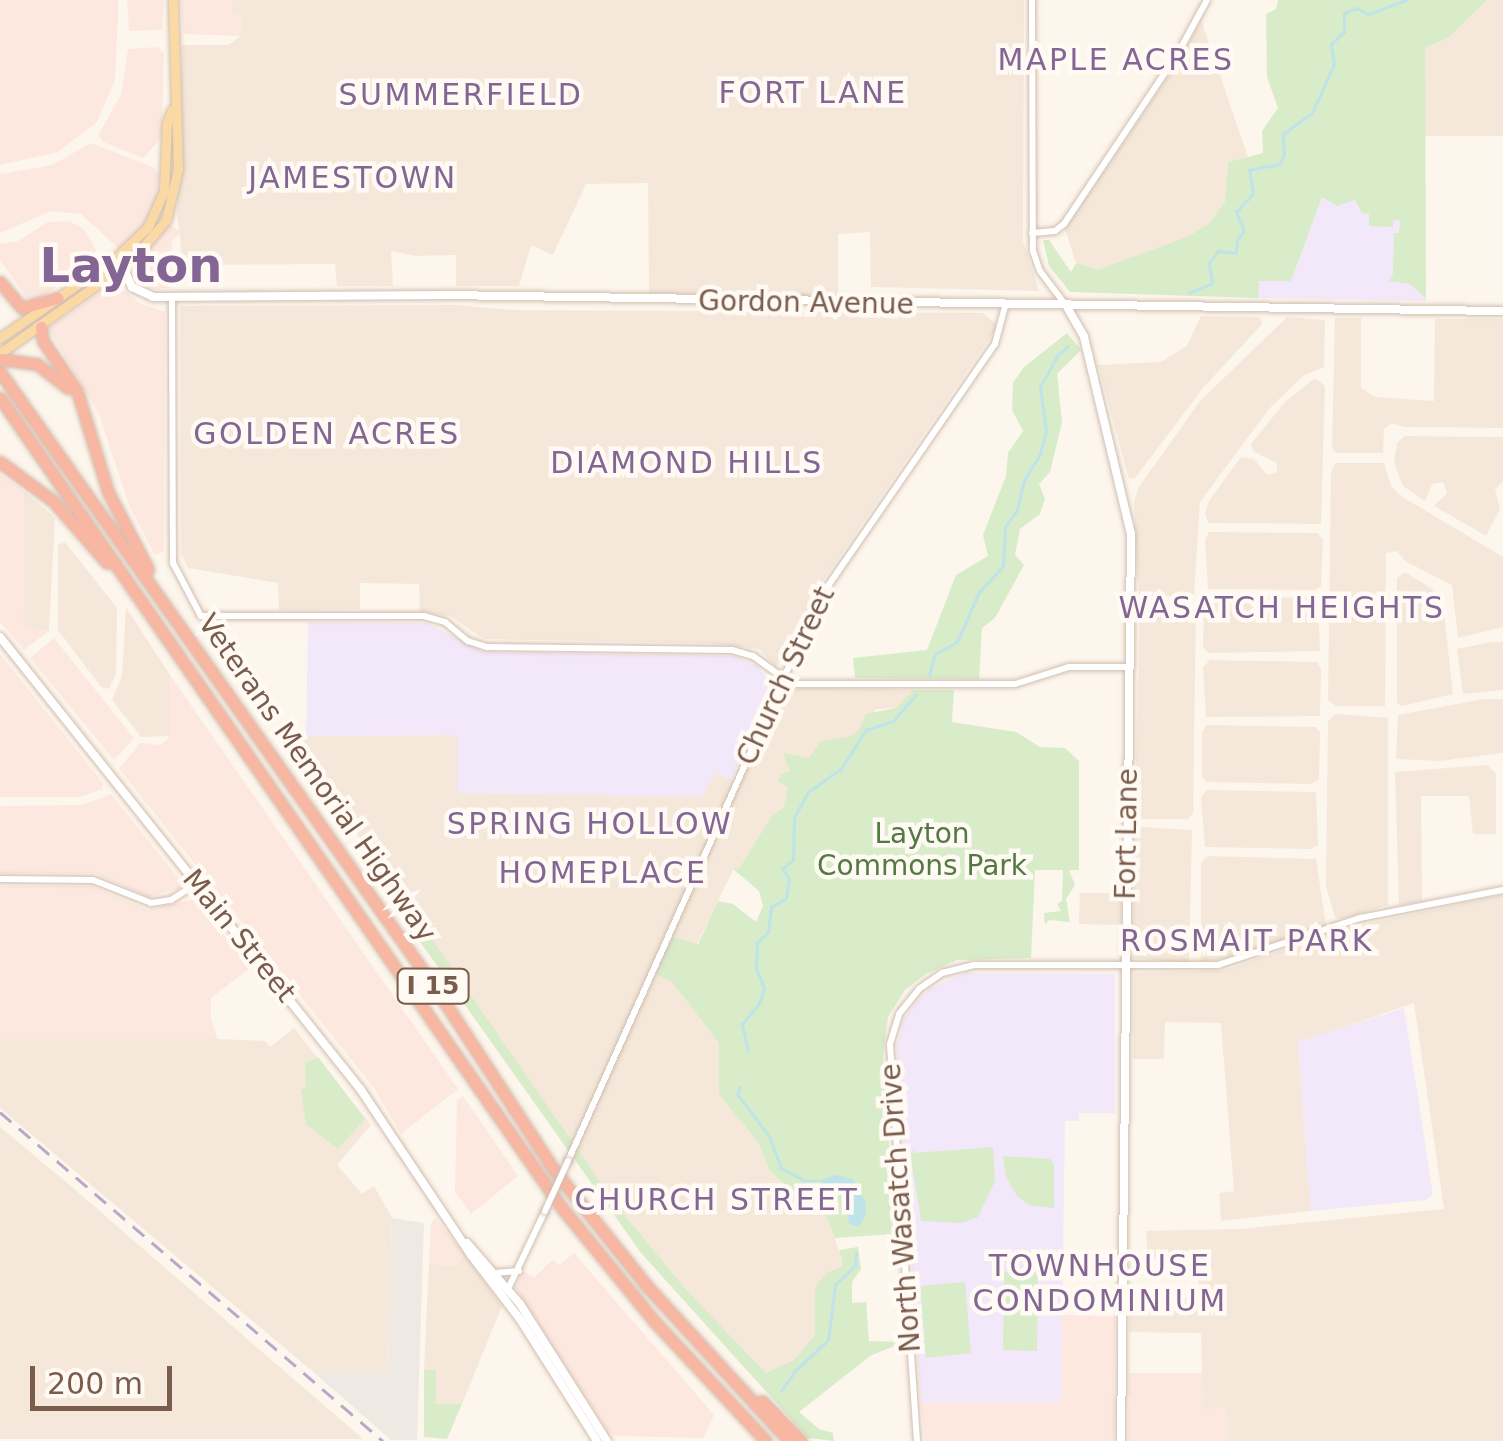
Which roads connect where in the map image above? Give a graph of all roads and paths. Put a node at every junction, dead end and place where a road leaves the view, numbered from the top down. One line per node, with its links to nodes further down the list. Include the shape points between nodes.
1 (173, 0): 4 (main road)
2 (1032, 0): 8 (street)
3 (1207, 0): 8 (street, via 1064,224)
4 (172, 108): 5 (main road); 7 (main road, via 177,178)
5 (166, 152): 6 (main road, via 166,179); 7 (main road, via 172,178)
6 (152, 220): 9 (main road); 10 (main road, via 150,233)
7 (161, 229): 10 (main road)
8 (1032, 232): 16 (street, Fort Lane, via 1040,271)
9 (111, 262): 13 (main road); 14 (main road, via 107,274)
10 (123, 268): 12 (main road, Gordon Avenue, via 140,293); 14 (main road)
11 (0, 282): 13 (highway, via 22,308)
12 (172, 297): 15 (main road, Gordon Avenue, via 458,295); 28 (street, via 173,563 200,616 424,616 483,646 740,651)
13 (58, 298): 19 (main road)
14 (71, 305): 18 (main road)
15 (1004, 306): 16 (main road, Gordon Avenue); 28 (street, Church Street, via 997,342 825,588)
16 (1067, 307): 17 (main road, Gordon Avenue); 27 (main road, Fort Lane, via 1084,337 1130,523)
17 (1503, 311)
18 (40, 327): 19 (main road); 22 (highway)
19 (1, 350): 22 (highway, via 60,379)
20 (3, 376): 25 (highway, Veterans Memorial Highway / I 15)
21 (0, 398): 24 (highway, Veterans Memorial Highway / I 15)
22 (82, 408): 25 (highway, via 117,512)
23 (0, 462): 24 (highway, via 53,501)
24 (140, 600): 42 (highway, Veterans Memorial Highway / I 15, via 572,1222)
25 (176, 622): 39 (highway, Veterans Memorial Highway / I 15, via 438,992 554,1170)
26 (0, 637): 30 (main road, Main Street)
27 (1129, 667): 28 (street, via 1074,667 1016,684); 32 (main road, Fort Lane)
28 (780, 679): 34 (street, Church Street, bridge)
29 (0, 879): 30 (street, via 93,880 151,904)
30 (197, 883): 33 (main road, Main Street, via 360,1090)
31 (1503, 890): 32 (street, via 1360,918 1236,961)
32 (1126, 966): 45 (street, North Wasatch Drive, via 974,965 942,973 899,1014 890,1044); 46 (main road, Fort Lane)
33 (467, 1243): 35 (main road, Main Street); 37 (main road, Main Street)
34 (520, 1271): 35 (street); 36 (street, Church Street)
35 (495, 1273): 36 (main road, Main Street)
36 (508, 1289): 38 (main road, Main Street)
37 (510, 1306): 38 (main road); 40 (main road, Main Street)
38 (536, 1328): 41 (main road, Main Street)
39 (698, 1342): 43 (highway, Veterans Memorial Highway / I 15); 44 (highway)
40 (597, 1441)
41 (607, 1441)
42 (766, 1441)
43 (789, 1441)
44 (801, 1441)
45 (917, 1441)
46 (1121, 1441)

